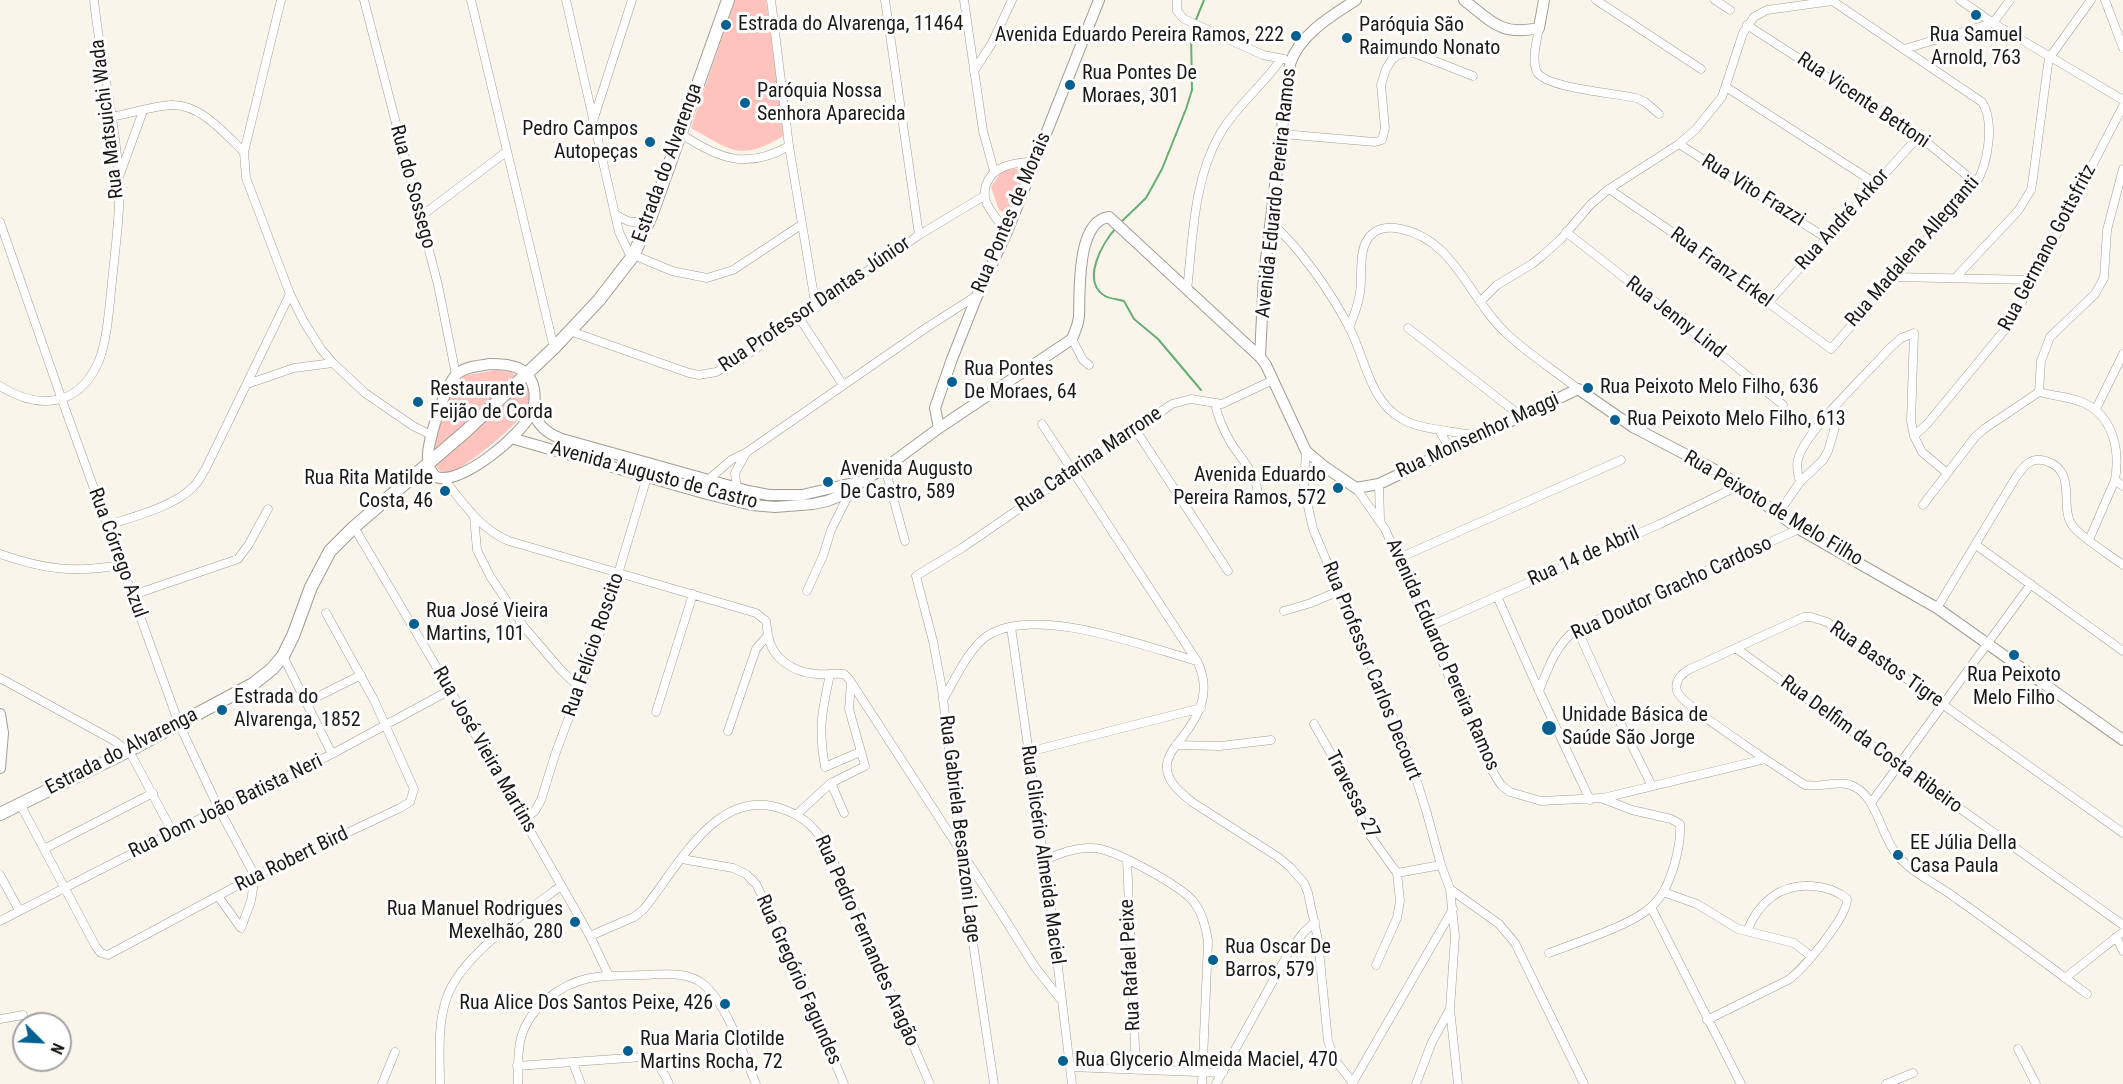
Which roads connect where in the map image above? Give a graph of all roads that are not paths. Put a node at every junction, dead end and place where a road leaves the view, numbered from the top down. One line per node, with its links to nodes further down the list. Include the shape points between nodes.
1 (94, 0): 40 (street, Rua Matsuichi Wada)
2 (281, 0): 47 (street)
3 (364, 0): 59 (street, Rua do Sossego)
4 (471, 0): 48 (street)
5 (566, 0): 41 (street)
6 (632, 0): 41 (street)
7 (728, 0): 42 (main road, Estrada do Alvarenga)
8 (771, 0): 46 (street)
9 (885, 0): 65 (street)
10 (964, 0): 33 (street)
11 (1012, 0): 33 (street)
12 (1099, 0): 49 (street, Rua Pontes de Morais)
13 (1177, 0): 31 (street, via 1179,16 1188,21 1263,55)
14 (1356, 0): 31 (street, Avenida Eduardo Pereira Ramos, via 1313,32)
15 (1464, 0): 27 (street, via 1506,29 1516,32)
16 (1544, 0): 27 (street)
17 (1596, 0): 32 (street)
18 (1715, 0): 24 (street)
19 (1832, 0): 26 (street, via 1767,10); 29 (street)
20 (1960, 0): 25 (street)
21 (2010, 0): 25 (street)
22 (2091, 0): 30 (street)
23 (2105, 0): 28 (street)
24 (1730, 10)
25 (1993, 23): 29 (street); 30 (street)
26 (1747, 25): 35 (street); 44 (street, Rua Vicente Bettoni)
27 (1539, 28): 39 (street, via 1534,63 1538,75 1549,82 1636,98)
28 (2123, 48)
29 (1904, 49): 54 (street, Rua Madalena Allegranti, via 1985,106 1987,152)
30 (2050, 57): 36 (street); 69 (street, via 2031,190 2018,211)
31 (1286, 60): 43 (street, Avenida Eduardo Pereira Ramos); 71 (street, via 1231,117 1209,155 1202,177)
32 (1701, 69)
33 (974, 71): 51 (street)
34 (1473, 76): 43 (street, via 1414,53 1400,54 1389,64 1381,85 1385,128 1382,140)
35 (1726, 87): 45 (street, via 1714,108); 53 (street)
36 (2123, 100)
37 (2123, 106): 70 (street, Rua Germano Gottsfritz)
38 (143, 111): 40 (street); 47 (street, via 172,105 199,112); 52 (street)
39 (1659, 114)
40 (111, 117): 52 (street, Rua Matsuichi Wada)
41 (593, 122): 57 (street)
42 (681, 134): 46 (street, via 704,150 740,160 768,156); 58 (main road, Estrada do Alvarenga)
43 (1282, 134): 61 (street, Avenida Eduardo Pereira Ramos)
44 (1919, 136): 53 (street, Rua André Arkor); 54 (street, Rua Vicente Bettoni)
45 (1679, 144): 55 (street); 66 (street, Rua Vito Frazzi)
46 (789, 146): 62 (street)
47 (244, 152): 72 (street, via 246,178)
48 (506, 152): 59 (street); 82 (street)
49 (1035, 161): 51 (street); 63 (street, Rua Pontes de Morais)
50 (2123, 169): 95 (street, via 2107,230 2104,278 2095,294 2050,337 2041,361)
51 (994, 171): 56 (street)
52 (119, 177): 96 (street, Rua Matsuichi Wada, via 115,254 99,361 90,376)
53 (1875, 183): 66 (street, Rua André Arkor)
54 (1976, 183): 68 (street, Rua Madalena Allegranti)
55 (1609, 189): 64 (street); 75 (street, Rua Franz Erkel)
56 (984, 196): 63 (street); 65 (street, Rua Professor Dantas Júnior)
57 (615, 214): 58 (street, via 638,223); 67 (street, via 622,242)
58 (651, 216): 67 (main road, Estrada do Alvarenga)
59 (420, 217): 89 (street, Rua do Sossego)
60 (0, 222): 96 (street, Rua Córrego Azul)
61 (1270, 222): 78 (street, via 1307,262); 85 (street, Avenida Eduardo Pereira Ramos)
62 (801, 225): 67 (street, via 733,270 707,278 672,272); 76 (street)
63 (1007, 232): 73 (street, Rua Pontes de Morais)
64 (1566, 232): 74 (street, via 1532,264 1497,285); 98 (street, Rua Jenny Lind)
65 (919, 236): 76 (street, Rua Professor Dantas Júnior)
66 (1827, 238): 75 (street, Rua André Arkor)
67 (633, 256): 80 (main road, Estrada do Alvarenga)
68 (1893, 277): 69 (street); 83 (street, Rua Madalena Allegranti)
69 (1955, 278): 70 (street)
70 (2033, 280): 109 (street, Rua Germano Gottsfritz, via 2012,321)
71 (1187, 290): 81 (street, via 1111,217 1101,218 1084,249 1079,316); 85 (street)
72 (290, 294): 86 (street); 91 (street)
73 (977, 296): 92 (street); 104 (street, Rua Pontes de Morais, via 935,408)
74 (1480, 302): 78 (street, Rua Peixoto de Melo Filho, via 1436,245 1411,231 1383,228 1366,241 1360,291); 94 (street, Rua Peixoto de Melo Filho, via 1505,332)
75 (1768, 303): 83 (street, Rua Franz Erkel)
76 (816, 308): 77 (street, Rua Professor Dantas Júnior)
77 (800, 319): 80 (street, Rua Professor Dantas Júnior, via 724,369 699,375); 92 (street)
78 (1349, 328): 106 (street, via 1382,401 1403,420)
79 (1408, 328): 102 (street)
80 (570, 331): 82 (main road, Estrada do Alvarenga)
81 (1072, 339): 87 (street); 104 (street, Avenida Augusto de Castro)
82 (554, 348): 88 (main road, Estrada do Alvarenga)
83 (1831, 350)
84 (2123, 354): 100 (street)
85 (1260, 357): 90 (street, Avenida Eduardo Pereira Ramos)
86 (333, 363): 91 (street, via 294,368); 107 (street, via 383,406)
87 (1089, 365)
88 (527, 373): 89 (street, via 507,364 490,364); 101 (street, via 534,391); 117 (main road, Estrada do Alvarenga)
89 (456, 375): 107 (street)
90 (1273, 380): 97 (street, Rua Catarina Marrone); 113 (street, Avenida Eduardo Pereira Ramos)
91 (247, 384): 139 (street, via 195,486 163,505)
92 (843, 385): 114 (street)
93 (0, 386): 96 (street, via 32,401)
94 (1578, 389): 102 (street, Rua Monsenhor Maggi); 128 (street, Rua Peixoto de Melo Filho, via 1633,428)
95 (2039, 392): 100 (street); 120 (street, via 1984,429)
96 (62, 400): 139 (street, Rua Córrego Azul)
97 (1215, 404): 105 (street, Rua Catarina Marrone, via 1183,399); 133 (street, via 1221,426 1254,477)
98 (1783, 405)
99 (1835, 407): 109 (street, via 1896,342 1914,333); 126 (street, via 1828,451); 126 (street, via 1798,459)
100 (2096, 409): 123 (street, via 2112,432 2118,453)
101 (532, 411): 110 (street); 111 (street, Avenida Augusto de Castro, via 544,431)
102 (1522, 417): 108 (street, Rua Monsenhor Maggi)
103 (1042, 424): 119 (street)
104 (939, 428): 118 (street, Avenida Augusto de Castro)
105 (1135, 429): 119 (street, Rua Catarina Marrone); 149 (street)
106 (1439, 430): 108 (street); 112 (street)
107 (431, 435): 117 (street)
108 (1478, 436): 112 (street, Rua Monsenhor Maggi)
109 (1914, 436): 120 (street, via 1922,452)
110 (511, 438): 111 (street, Avenida Augusto de Castro); 122 (street, via 475,466)
111 (560, 445): 116 (street, Avenida Augusto de Castro); 121 (street, Avenida Augusto de Castro)
112 (1450, 448): 127 (street, Rua Monsenhor Maggi)
113 (1306, 451): 130 (street, Avenida Eduardo Pereira Ramos); 154 (street, Rua Professor Carlos Decourt, via 1304,477 1309,516)
114 (747, 452): 124 (street); 131 (street, via 735,473)
115 (1621, 460): 146 (street)
116 (651, 464): 121 (street, Rua Felício Roscito); 124 (street, Avenida Augusto de Castro)
117 (429, 465): 122 (street, via 433,474); 140 (main road, Estrada do Alvarenga)
118 (885, 468): 125 (street, Avenida Augusto de Castro); 143 (street)
119 (1072, 471): 151 (street, Rua Catarina Marrone); 169 (street)
120 (1947, 473): 134 (street)
121 (648, 477): 132 (street, Avenida Augusto de Castro, via 707,495 775,507 813,504); 150 (street, Rua Felício Roscito)
122 (444, 479): 137 (street)
123 (2115, 480): 129 (street); 142 (street)
124 (707, 481): 131 (street, Avenida Augusto de Castro)
125 (862, 481): 131 (street, Avenida Augusto de Castro, via 818,493 788,496); 132 (street, Avenida Augusto de Castro)
126 (1800, 482): 136 (street)
127 (1379, 484): 130 (street); 138 (street, Avenida Eduardo Pereira Ramos)
128 (1740, 485): 136 (street, Rua Peixoto de Melo Filho); 157 (street, Rua 14 de Abril)
129 (2123, 486)
130 (1356, 488): 138 (street, Avenida Eduardo Pereira Ramos)
131 (737, 489)
132 (850, 492): 153 (street)
133 (1257, 499)
134 (1923, 505)
135 (268, 509): 156 (street, via 238,559)
136 (1778, 514): 141 (street, Rua Peixoto de Melo Filho)
137 (474, 516): 150 (street, via 495,536); 174 (street, via 477,550 490,576 524,627)
138 (1380, 519): 146 (street, Avenida Eduardo Pereira Ramos)
139 (108, 525): 147 (street, Rua Córrego Azul)
140 (354, 527): 168 (main road, Estrada do Alvarenga, via 330,551 320,568); 175 (street, Rua José Vieira Martins)
141 (1799, 529): 158 (street, Rua Peixoto de Melo Filho); 163 (street, Rua Doutor Gracho Cardoso)
142 (2089, 540): 144 (street, via 2072,525 2067,491 2057,466 2033,460 2016,477); 148 (street)
143 (905, 541)
144 (1976, 545): 152 (street); 158 (street)
145 (0, 554): 147 (street, via 40,567 69,570)
146 (1399, 558): 162 (street, Avenida Eduardo Pereira Ramos)
147 (122, 565): 156 (street, Rua Córrego Azul)
148 (2123, 565)
149 (1228, 571)
150 (619, 573): 155 (street); 174 (street, Rua Felício Roscito)
151 (916, 576): 177 (street, Rua Gabriela Besanzoni Lage)
152 (2031, 584): 165 (street); 167 (street)
153 (807, 591)
154 (1339, 591): 159 (street); 216 (street, Rua Professor Carlos Decourt, via 1407,750)
155 (693, 594): 164 (street, via 756,613 766,621); 181 (street)
156 (133, 595): 183 (street, Rua Córrego Azul)
157 (1497, 596): 162 (street, Rua 14 de Abril); 176 (street)
158 (1937, 608): 165 (street, Rua Peixoto de Melo Filho)
159 (1284, 611)
160 (326, 613): 171 (street, Rua Robert Bird)
161 (1011, 627): 169 (street, via 1090,630); 177 (street, via 986,636 977,645); 192 (street, Rua Glicério Almeida Maciel)
162 (1428, 627): 201 (street, Avenida Eduardo Pereira Ramos, via 1501,785 1510,792 1541,801)
163 (1577, 629): 176 (street, Rua Doutor Gracho Cardoso, via 1560,644); 198 (street)
164 (768, 635): 170 (street, via 771,645 791,668); 186 (street, via 756,649)
165 (1989, 643): 179 (street); 188 (street, Rua Peixoto de Melo Filho)
166 (1737, 649): 179 (street, Rua Bastos Tigre, via 1788,622 1803,617 1819,619); 194 (street, Rua Bastos Tigre, via 1683,672 1676,684 1677,692 1690,707); 195 (street, Rua Delfim da Costa Ribeiro)
167 (2123, 651)
168 (283, 656): 178 (street); 183 (main road, Estrada do Alvarenga, via 253,684)
169 (1197, 661): 180 (street, via 1204,687)
170 (830, 674): 173 (street, via 844,674); 191 (street, via 820,718 825,767)
171 (361, 675): 178 (street); 185 (street, Rua Robert Bird)
172 (0, 678): 190 (street)
173 (851, 682): 191 (street, via 849,710); 212 (street)
174 (580, 688): 208 (street, Rua Felício Roscito, via 541,800)
175 (450, 690): 185 (street, Rua Dom João Batista Neri); 208 (street, Rua José Vieira Martins)
176 (1539, 691): 201 (street)
177 (943, 700): 212 (street, Rua Gabriela Besanzoni Lage)
178 (307, 702): 193 (street)
179 (1943, 705): 195 (street); 210 (street, Rua Bastos Tigre)
180 (1201, 708): 189 (street); 192 (street)
181 (656, 712)
182 (0, 714): 196 (street)
183 (179, 724): 190 (main road, Estrada do Alvarenga); 204 (street, Rua Córrego Azul)
184 (1314, 724): 217 (street, Travessa 27, via 1366,830)
185 (384, 726): 193 (street, Rua Dom João Batista Neri); 219 (street, Rua Robert Bird, via 414,789 410,802)
186 (728, 731)
187 (1271, 740): 189 (street, via 1220,746)
188 (2123, 740)
189 (1176, 745): 229 (street, via 1167,765 1175,786 1192,802 1290,867 1304,883)
190 (128, 751): 199 (street); 203 (main road, Estrada do Alvarenga)
191 (860, 752): 197 (street, via 865,766)
192 (1028, 752): 214 (street, Rua Glicério Almeida Maciel)
193 (332, 754): 204 (street, Rua Dom João Batista Neri)
194 (1765, 759): 198 (street, Avenida Eduardo Pereira Ramos); 202 (street, via 1805,785 1855,787)
195 (1900, 765): 202 (street); 230 (street, Rua Delfim da Costa Ribeiro)
196 (0, 768)
197 (831, 783): 205 (street); 207 (street)
198 (1652, 786): 200 (street, Avenida Eduardo Pereira Ramos)
199 (153, 793): 209 (street); 211 (street)
200 (1601, 798): 201 (street, Avenida Eduardo Pereira Ramos); 223 (street, via 1680,824 1676,859)
201 (1590, 800)
202 (1871, 803): 239 (street, via 1886,838 1901,860)
203 (20, 804): 206 (main road, Estrada do Alvarenga); 211 (street)
204 (219, 809): 209 (street, Rua Dom João Batista Neri); 219 (street, Rua Córrego Azul)
205 (844, 813)
206 (0, 814)
207 (796, 815): 213 (street, Rua Pedro Fernandes Aragão, via 765,806 735,810 703,832); 260 (street, Rua Pedro Fernandes Aragão, via 812,825 828,849)
208 (524, 819): 220 (street, Rua José Vieira Martins)
209 (174, 833): 221 (street, Rua Dom João Batista Neri)
210 (2123, 833)
211 (44, 849): 221 (street)
212 (961, 853): 241 (street, via 1043,980); 261 (street, Rua Gabriela Besanzoni Lage)
213 (682, 860): 233 (street, Rua Pedro Fernandes Aragão, via 643,910); 259 (street, Rua Gregório Fagundes, via 733,868 756,884)
214 (1044, 860): 215 (street, via 1092,848); 241 (street, Rua Glicério Almeida Maciel)
215 (1127, 860): 249 (street, Rua Rafael Peixe); 250 (street, via 1194,901 1205,925 1208,962)
216 (1441, 865): 217 (street); 222 (street, Rua Professor Carlos Decourt)
217 (1397, 873): 237 (street, via 1397,918)
218 (0, 875): 227 (street)
219 (255, 876): 224 (street, Rua Robert Bird); 224 (street, via 241,928)
220 (561, 886): 233 (street, Rua José Vieira Martins); 254 (street, via 487,945 454,982 443,1010)
221 (64, 887): 224 (street, Rua Robert Bird, via 96,947 101,953 112,954); 227 (street, Rua Dom João Batista Neri)
222 (1450, 889): 226 (street, Rua Professor Carlos Decourt); 268 (street, via 1507,931)
223 (1663, 892): 225 (street); 231 (street, via 1697,903 1733,927)
224 (218, 896)
225 (1651, 907): 235 (street, via 1611,929); 243 (street)
226 (1453, 909): 242 (street, Rua Professor Carlos Decourt); 265 (street)
227 (19, 910): 228 (street, Rua Dom João Batista Neri)
228 (0, 921)
229 (1315, 922): 251 (street, via 1289,952); 265 (street, via 1328,1041)
230 (2123, 925)
231 (1747, 931): 236 (street, via 1794,943); 236 (street, via 1762,906 1783,890 1819,886 1838,892 1847,904)
232 (2120, 935): 234 (street); 239 (street)
233 (590, 936): 238 (street, Rua José Vieira Martins)
234 (2123, 951)
235 (1549, 953)
236 (1811, 956): 243 (street, via 1788,980)
237 (1376, 964)
238 (609, 976): 247 (street, via 572,983 538,1008 521,1038); 258 (street, via 677,974 704,985 722,1008)
239 (2066, 978): 240 (street)
240 (2087, 994)
241 (1061, 1000): 248 (street, Rua Glicério Almeida Maciel)
242 (1450, 1009): 266 (street); 267 (street)
243 (1707, 1020): 269 (street)
244 (2018, 1049): 271 (street)
245 (395, 1052): 253 (street)
246 (573, 1063): 247 (street); 256 (street); 257 (street, via 642,1057 658,1064)
247 (518, 1066): 255 (street)
248 (1070, 1067): 249 (street); 262 (street, Rua Glicério Almeida Maciel)
249 (1136, 1070): 250 (street)
250 (1203, 1071): 251 (street); 263 (street)
251 (1223, 1073): 264 (street)
252 (1913, 1073): 270 (street)
253 (382, 1084)
254 (440, 1084)
255 (518, 1084)
256 (582, 1084)
257 (669, 1084)
258 (756, 1084)
259 (844, 1084)
260 (930, 1084)
261 (994, 1084)
262 (1072, 1084)
263 (1202, 1084)
264 (1216, 1084)
265 (1353, 1084)
266 (1416, 1084)
267 (1458, 1084)
268 (1584, 1084)
269 (1741, 1084)
270 (1886, 1084)
271 (2036, 1084)

